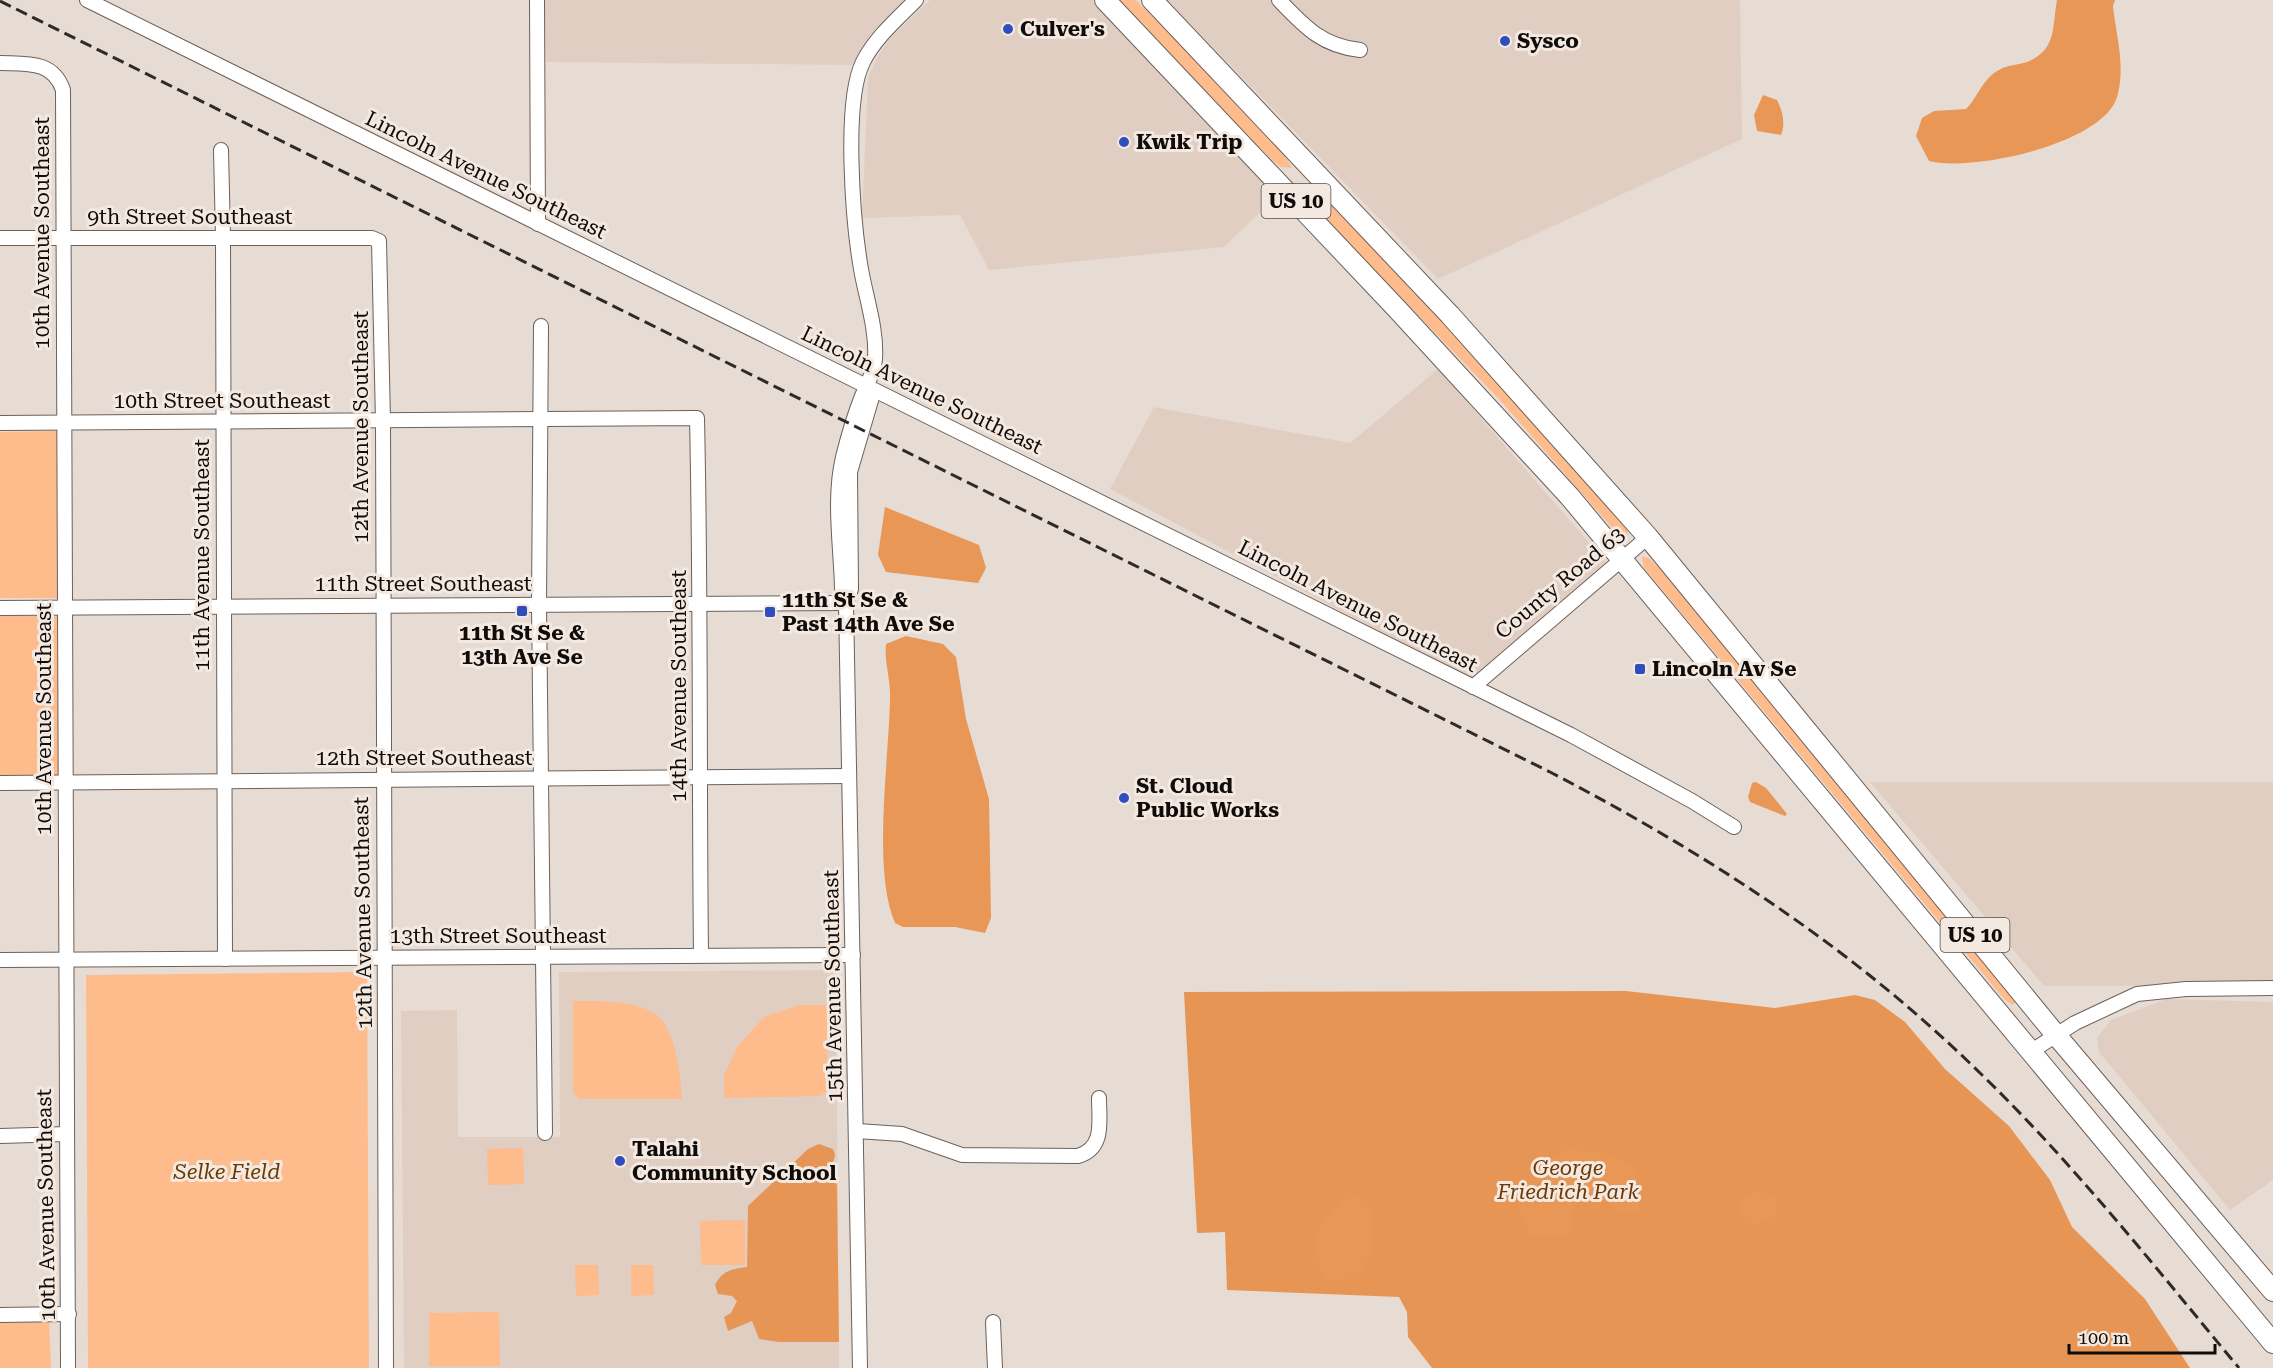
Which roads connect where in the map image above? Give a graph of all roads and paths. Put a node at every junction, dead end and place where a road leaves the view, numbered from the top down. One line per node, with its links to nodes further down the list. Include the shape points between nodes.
1 (87, 0): 10 (street, Lincoln Avenue Southeast)
2 (537, 0): 10 (street)
3 (916, 0): 16 (street, 15th Avenue Southeast, via 872,48 855,84 852,105 854,221 875,358)
4 (1105, 0): 24 (highway, US 10, via 1486,403)
5 (1152, 0): 23 (highway, US 10, via 1465,331)
6 (1280, 0): 7 (street, via 1323,40)
7 (1360, 50)
8 (0, 63): 12 (street, 10th Avenue Southeast, via 45,66 63,90)
9 (220, 150): 13 (street, 11th Avenue Southeast)
10 (538, 224): 16 (street, Lincoln Avenue Southeast)
11 (0, 238): 12 (street, 9th Street Southeast)
12 (63, 238): 13 (street, 9th Street Southeast); 22 (street, 10th Avenue Southeast)
13 (223, 238): 14 (street, 9th Street Southeast); 20 (street, 11th Avenue Southeast)
14 (379, 241): 19 (street, 12th Avenue Southeast)
15 (541, 326): 18 (street)
16 (868, 388): 25 (street, 15th Avenue Southeast, via 872,397 850,472 851,589); 32 (street, Lincoln Avenue Southeast)
17 (697, 418): 18 (street, 10th Street Southeast); 26 (street, 14th Avenue Southeast)
18 (541, 420): 19 (street, 10th Street Southeast); 27 (street)
19 (383, 421): 20 (street, 10th Street Southeast); 28 (street, 12th Avenue Southeast)
20 (223, 422): 22 (street, 10th Street Southeast); 29 (street, 11th Avenue Southeast)
21 (0, 423): 22 (street, 10th Street Southeast)
22 (64, 423): 31 (street, 10th Avenue Southeast)
23 (1648, 537): 24 (street, County Road 63); 49 (highway, US 10)
24 (1623, 558): 32 (street, County Road 63); 50 (highway, US 10)
25 (846, 603): 26 (street, 11th Street Southeast); 33 (street, 15th Avenue Southeast)
26 (701, 604): 27 (street, 11th Street Southeast); 34 (street, 14th Avenue Southeast)
27 (539, 605): 28 (street, 11th Street Southeast); 35 (street)
28 (381, 606): 29 (street, 11th Street Southeast); 36 (street, 12th Avenue Southeast)
29 (223, 607): 31 (street, 11th Street Southeast); 37 (street, 11th Avenue Southeast)
30 (0, 608): 31 (street, 11th Street Southeast)
31 (64, 608): 38 (street, 10th Avenue Southeast)
32 (1473, 687): 40 (street, Lincoln Avenue Southeast, via 1638,771)
33 (848, 776): 34 (street, 12th Street Southeast); 42 (street, 15th Avenue Southeast)
34 (699, 777): 35 (street, 12th Street Southeast); 41 (street, 14th Avenue Southeast)
35 (540, 778): 36 (street, 12th Street Southeast); 43 (street)
36 (382, 780): 37 (street, 12th Street Southeast); 44 (street, 12th Avenue Southeast)
37 (224, 781): 38 (street, 12th Street Southeast); 45 (street, 11th Avenue Southeast)
38 (64, 782): 39 (street, 12th Street Southeast); 47 (street, 10th Avenue Southeast)
39 (0, 783)
40 (1734, 827)
41 (701, 955): 42 (street, 13th Street Southeast); 43 (street, 13th Street Southeast)
42 (853, 955): 52 (street, 15th Avenue Southeast)
43 (542, 957): 44 (street, 13th Street Southeast); 53 (street)
44 (384, 958): 45 (street, 13th Street Southeast); 62 (street, 12th Avenue Southeast)
45 (225, 959): 47 (street, 13th Street Southeast)
46 (0, 960): 47 (street, 13th Street Southeast)
47 (66, 961): 54 (street, 10th Avenue Southeast)
48 (2273, 988): 49 (street, via 2137,994)
49 (2056, 1035): 50 (street); 56 (highway, US 10)
50 (2030, 1052): 60 (highway, US 10)
51 (1099, 1098): 52 (street, via 1098,1139 1092,1149 1078,1156 962,1155 902,1134)
52 (857, 1131): 63 (street, 15th Avenue Southeast)
53 (545, 1133)
54 (66, 1134): 55 (street); 57 (street, 10th Avenue Southeast)
55 (0, 1136)
56 (2273, 1291)
57 (69, 1314): 58 (street); 61 (street, 10th Avenue Southeast)
58 (0, 1315)
59 (993, 1322): 64 (street)
60 (2273, 1343)
61 (68, 1368)
62 (386, 1368)
63 (860, 1368)
64 (995, 1368)

